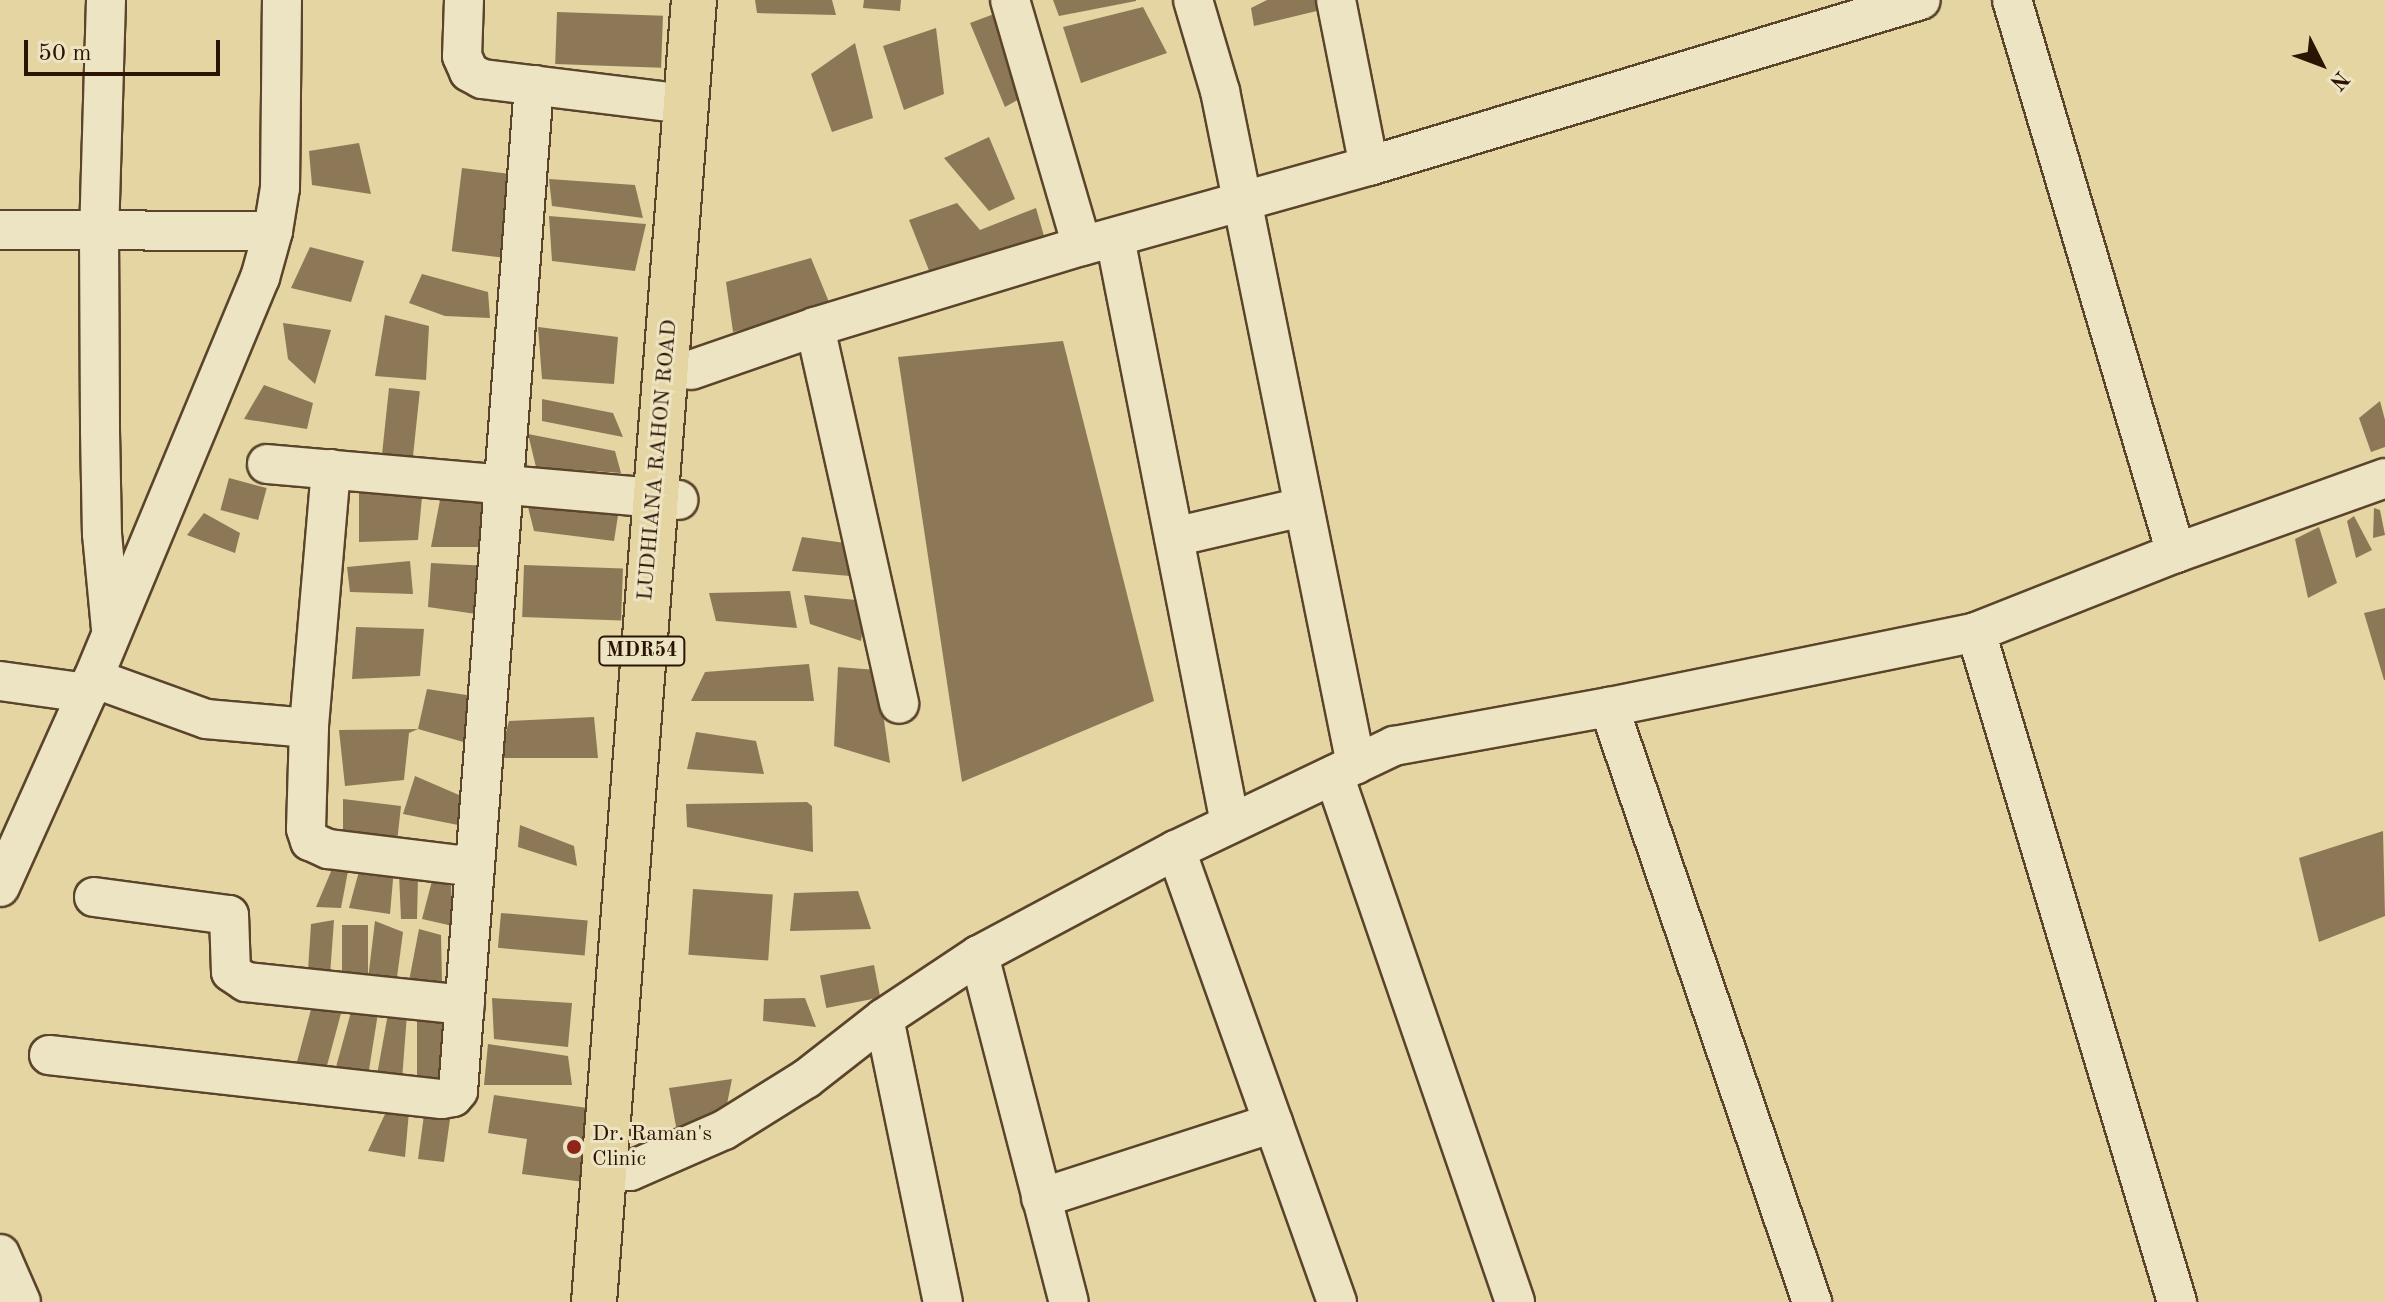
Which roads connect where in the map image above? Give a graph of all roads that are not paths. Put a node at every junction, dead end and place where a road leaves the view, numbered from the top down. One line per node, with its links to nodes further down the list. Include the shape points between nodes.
1 (106, 0): 17 (street)
2 (282, 0): 16 (street, via 280,188)
3 (464, 0): 11 (street, via 462,56 469,72 482,79)
4 (694, 0): 12 (main road, LUDHIANA RAHON ROAD / MDR54)
5 (720, 0): 20 (main road, LUDHIANA RAHON ROAD / MDR54)
6 (1010, 0): 18 (street)
7 (1193, 0): 14 (street, via 1220,91)
8 (1336, 0): 13 (street)
9 (1921, 0): 13 (street)
10 (2012, 0): 28 (street)
11 (534, 85): 12 (street); 24 (street)
12 (685, 104): 25 (main road, LUDHIANA RAHON ROAD / MDR54, via 668,368)
13 (1369, 166): 14 (street)
14 (1239, 200): 18 (street); 26 (street)
15 (0, 230): 17 (street)
16 (273, 231): 17 (street); 29 (street, via 260,278)
17 (99, 232): 29 (street, via 102,534)
18 (1098, 242): 19 (street); 27 (street)
19 (815, 327): 20 (street); 33 (street)
20 (691, 370): 25 (main road, LUDHIANA RAHON ROAD / MDR54)
21 (267, 464): 22 (street)
22 (331, 469): 24 (street); 35 (street)
23 (2385, 478): 28 (street)
24 (505, 485): 25 (street); 39 (street)
25 (666, 498): 47 (main road, LUDHIANA RAHON ROAD / MDR54)
26 (1303, 507): 27 (street); 36 (street)
27 (1174, 537): 37 (street)
28 (2176, 553): 30 (street)
29 (112, 632): 32 (street)
30 (1976, 632): 34 (street); 58 (street)
31 (0, 681): 32 (street)
32 (90, 685): 35 (street, via 206,719); 40 (street)
33 (899, 704)
34 (1609, 707): 36 (street, via 1394,746); 57 (street)
35 (309, 728): 39 (street, via 310,841 328,849)
36 (1345, 769): 37 (street); 56 (street)
37 (1230, 823): 38 (street)
38 (1176, 850): 42 (street); 46 (street)
39 (474, 867): 43 (street)
40 (0, 887)
41 (94, 897): 43 (street, via 229,915 231,972 246,982)
42 (979, 955): 44 (street); 48 (street)
43 (465, 1005): 45 (street, via 461,1083 453,1097 442,1099)
44 (884, 1018): 47 (street, via 806,1079 724,1130); 53 (street)
45 (49, 1055)
46 (1273, 1123): 48 (street); 55 (street)
47 (616, 1171): 51 (main road, LUDHIANA RAHON ROAD / MDR54); 52 (main road, LUDHIANA RAHON ROAD / MDR54)
48 (1041, 1198): 54 (street)
49 (0, 1254): 50 (street)
50 (21, 1302)
51 (594, 1302)
52 (620, 1302)
53 (943, 1302)
54 (1069, 1302)
55 (1337, 1302)
56 (1515, 1302)
57 (1812, 1302)
58 (2177, 1302)

